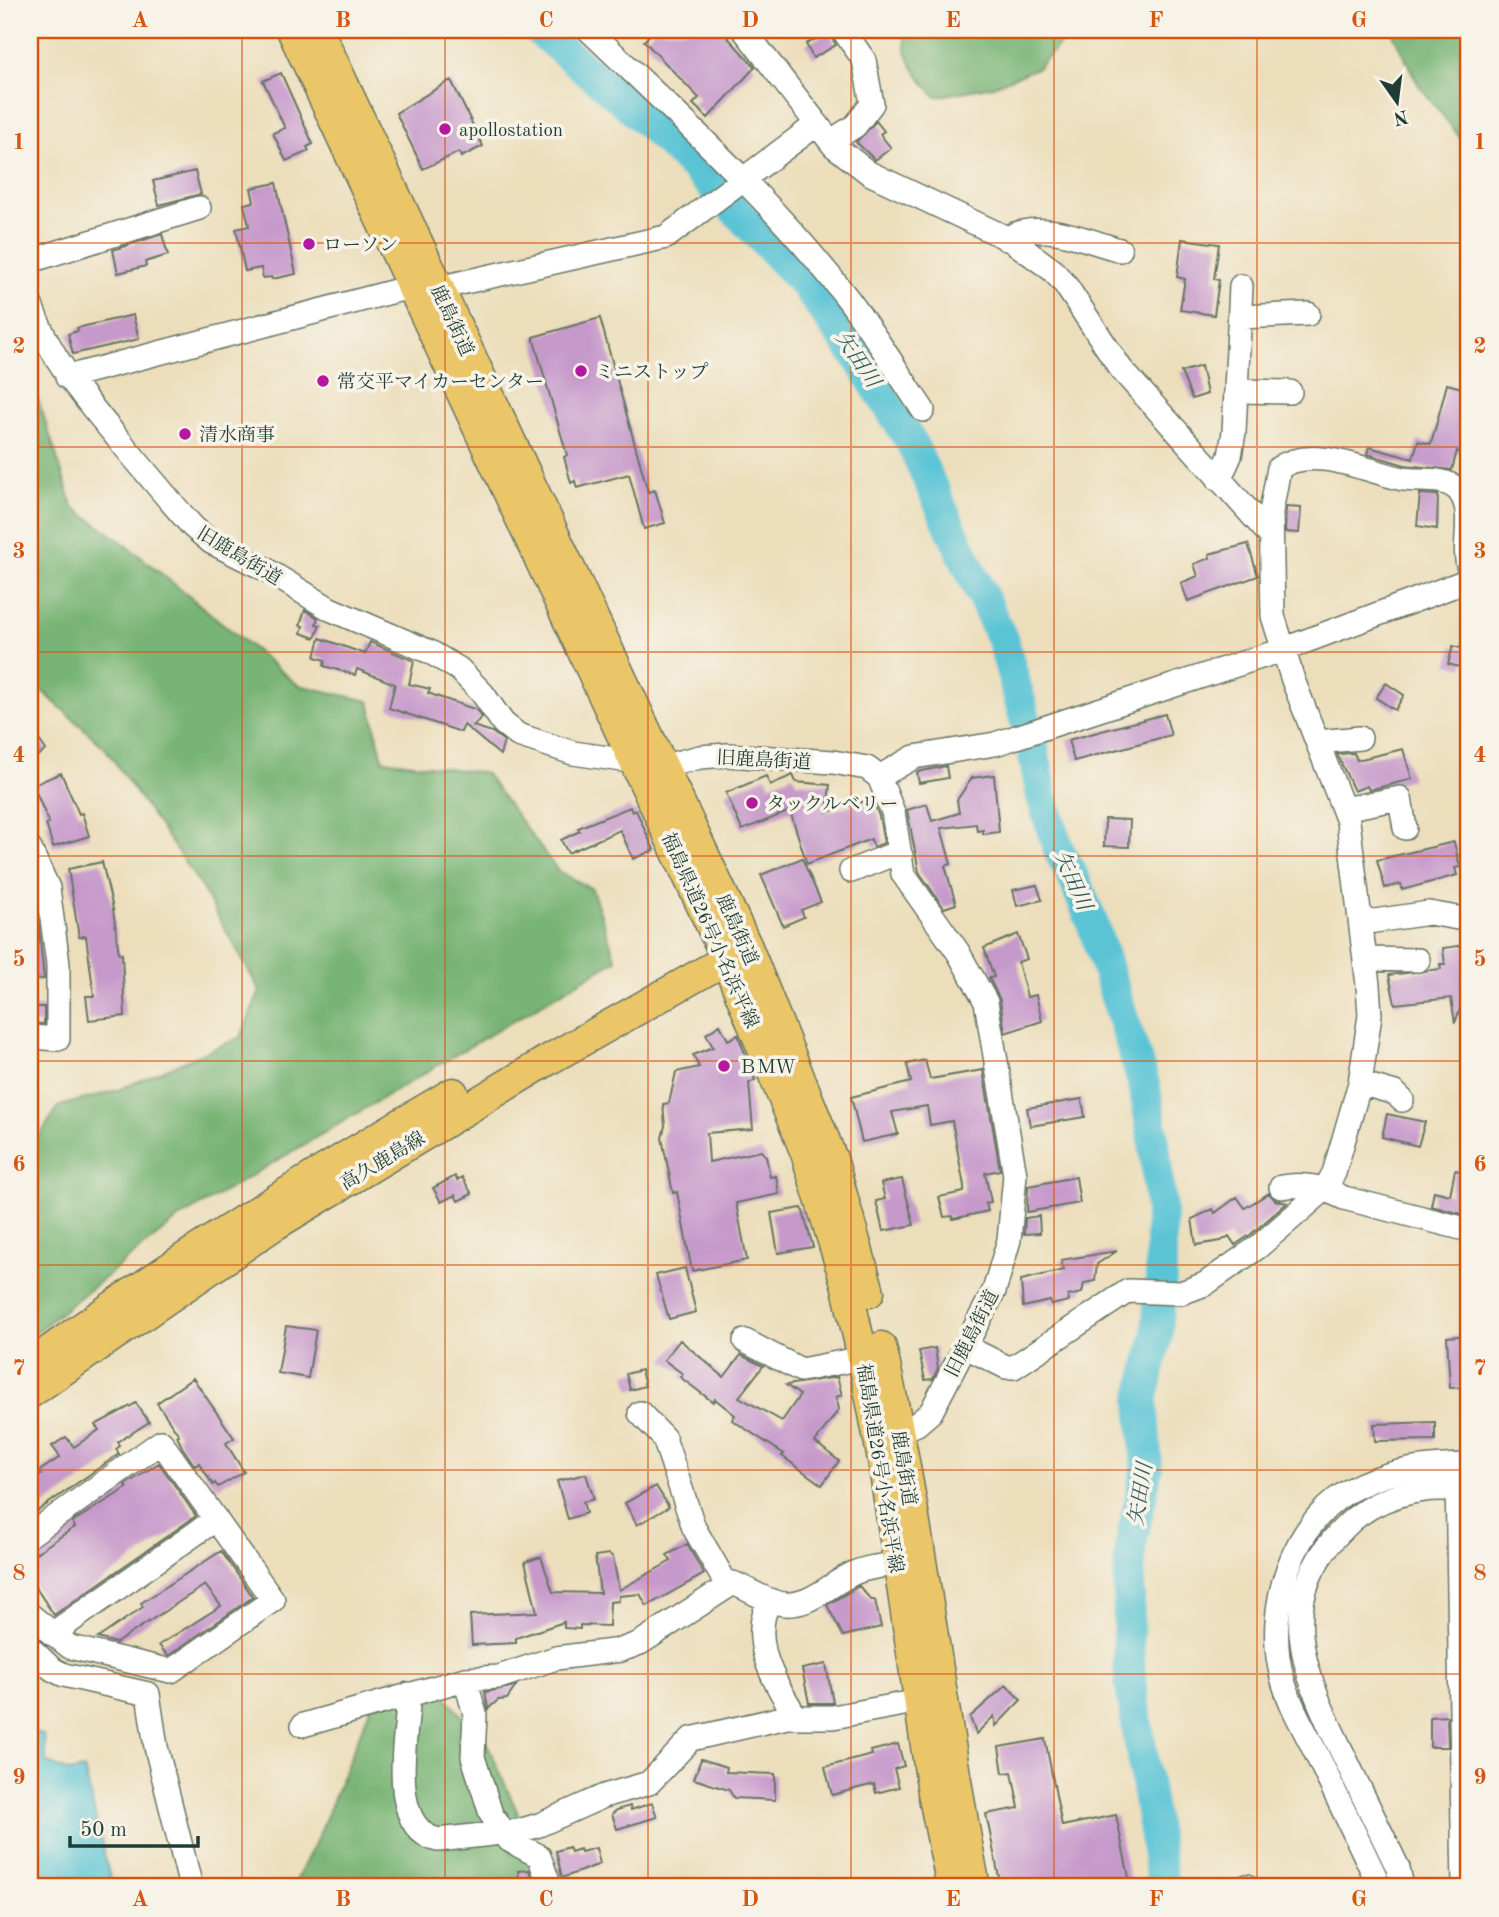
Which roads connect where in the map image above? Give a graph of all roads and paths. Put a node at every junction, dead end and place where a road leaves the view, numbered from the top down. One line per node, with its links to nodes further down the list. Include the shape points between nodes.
1 (292, 30): 13 (main road, 福島県道26号小名浜平線)
2 (318, 30): 13 (main road, 鹿島街道)
3 (589, 30): 7 (street)
4 (744, 30): 6 (street)
5 (843, 30): 6 (street, via 864,60 872,104 855,126)
6 (824, 133): 7 (street); 9 (street, via 869,173)
7 (742, 178): 13 (street, via 666,237); 20 (street, via 848,300)
8 (199, 208): 11 (street)
9 (1006, 239): 10 (street, via 1016,232 1044,231); 21 (street, via 1038,258 1065,284 1121,369)
10 (1119, 250)
11 (30, 261)
12 (1241, 286): 16 (street)
13 (426, 287): 17 (street); 28 (main road, 福島県道26号小名浜平線)
14 (30, 303): 17 (street, 旧鹿島街道)
15 (1308, 314): 16 (street)
16 (1240, 317): 18 (street)
17 (67, 377): 28 (street, 旧鹿島街道, via 145,473 211,542 330,610 459,669 518,735 573,753)
18 (1238, 391): 19 (street); 21 (street, via 1230,456)
19 (1290, 392)
20 (923, 410)
21 (1219, 480): 22 (street)
22 (1270, 535): 23 (street, via 1279,468 1295,461 1342,461 1398,478 1444,480 1453,485 1465,503); 25 (street, via 1273,616)
23 (1469, 569)
24 (1469, 580): 25 (street)
25 (1282, 650): 27 (street); 29 (street, via 995,744 914,757)
26 (1360, 738): 27 (street)
27 (1318, 743): 30 (street)
28 (650, 764): 29 (street, 旧鹿島街道, via 727,755 833,762 867,768); 37 (main road, 福島県道26号小名浜平線)
29 (879, 777): 33 (street, 旧鹿島街道, via 893,812)
30 (1344, 809): 31 (street, via 1400,798); 36 (street)
31 (1405, 828)
32 (31, 856): 40 (street, via 48,888 56,951 58,1039)
33 (901, 856): 34 (street); 47 (street, 旧鹿島街道, via 903,874 958,952 986,1002 1016,1175 1002,1268)
34 (851, 871)
35 (1469, 920): 36 (street, via 1429,914)
36 (1361, 923): 38 (street)
37 (732, 943): 48 (main road, 福島県道26号小名浜平線, via 806,1153 846,1283); 49 (main road, 高久鹿島線, via 341,1159 106,1310); 50 (main road, 高久鹿島線, via 273,1226); 52 (main road, 鹿島街道, via 832,1158 867,1281)
38 (1365, 959): 39 (street); 41 (street, via 1370,1015)
39 (1418, 960)
40 (30, 1037)
41 (1360, 1083): 42 (street, via 1395,1093); 44 (street, via 1334,1173)
42 (1402, 1100)
43 (1280, 1187): 44 (street, via 1298,1184)
44 (1325, 1189): 45 (street); 47 (street, via 1258,1247 1197,1288 1181,1293 1128,1291 1014,1367)
45 (1469, 1230)
46 (746, 1341): 48 (street, via 801,1370)
47 (965, 1347): 52 (street, 旧鹿島街道, via 931,1412)
48 (863, 1358): 57 (main road, 福島県道26号小名浜平線)
49 (30, 1365)
50 (30, 1393)
51 (640, 1413): 58 (street, via 664,1438 694,1528)
52 (900, 1431): 72 (main road, 鹿島街道)
53 (1463, 1465): 54 (street); 73 (street, via 1404,1469 1340,1497 1302,1542 1280,1593 1276,1638 1283,1681)
54 (1457, 1490): 74 (street, via 1410,1493 1356,1516 1323,1555 1307,1588 1300,1619 1307,1674 1398,1868); 75 (street)
55 (216, 1519): 56 (street, via 161,1442); 61 (street); 61 (street, via 273,1600 171,1671 70,1647)
56 (30, 1535)
57 (897, 1564): 59 (street, via 855,1572 801,1603); 65 (main road, 福島県道26号小名浜平線)
58 (727, 1585): 59 (street, via 733,1583); 63 (street, via 640,1643 621,1650 556,1658 499,1676)
59 (770, 1600): 66 (street, via 761,1617 764,1651 773,1680 790,1707)
60 (30, 1615): 61 (street)
61 (52, 1634)
62 (30, 1648): 69 (street, via 52,1670 64,1675 148,1694 156,1747)
63 (465, 1679): 64 (street); 68 (street, via 475,1714 475,1766 491,1814)
64 (409, 1694): 67 (street); 68 (street, via 404,1797 411,1822 427,1838 438,1840)
65 (920, 1701): 66 (street, via 833,1717); 71 (main road, 福島県道26号小名浜平線)
66 (787, 1717): 68 (street, via 691,1738 649,1783 604,1796 539,1825)
67 (303, 1725)
68 (503, 1833): 70 (street, via 539,1856)
69 (191, 1887)
70 (550, 1887)
71 (952, 1887)
72 (975, 1887)
73 (1377, 1887)
74 (1402, 1887)
75 (1464, 1887)

